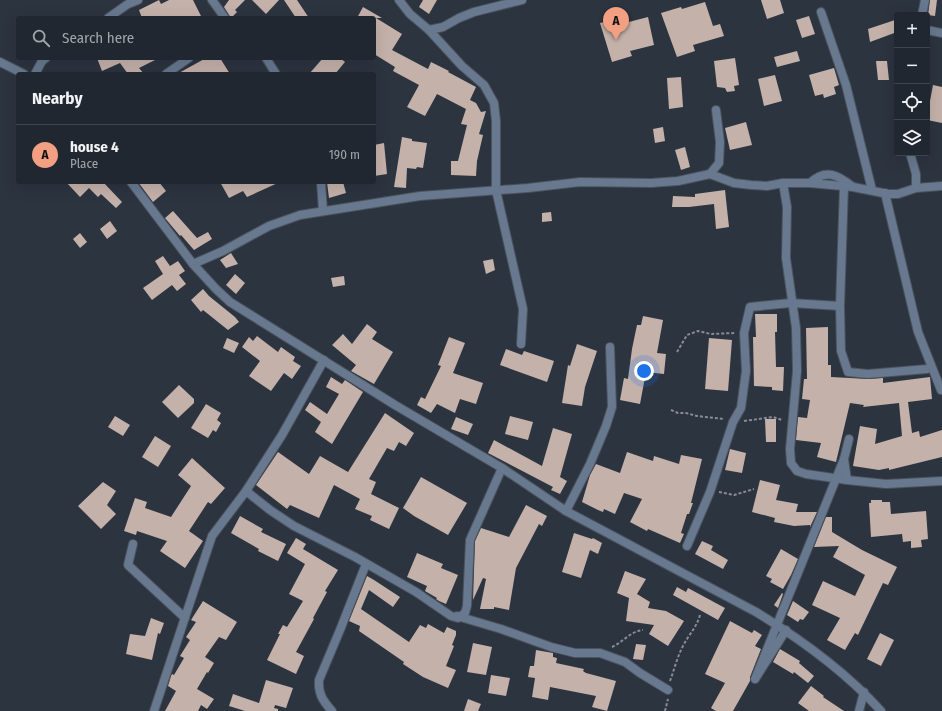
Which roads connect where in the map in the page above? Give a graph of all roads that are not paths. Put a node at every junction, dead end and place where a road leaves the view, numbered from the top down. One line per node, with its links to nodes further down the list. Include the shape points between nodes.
1 (138, 0): 8 (street)
2 (212, 0): 9 (street)
3 (399, 0): 10 (street, via 410,14)
4 (522, 0): 10 (street, via 474,12 443,28)
5 (925, 0): 7 (street)
6 (821, 12): 33 (street, via 846,85)
7 (923, 12)
8 (111, 16)
9 (224, 16)
10 (429, 30): 32 (street, via 462,66 484,85 494,103)
11 (930, 31): 12 (street)
12 (942, 34)
13 (43, 60): 18 (street)
14 (186, 60): 19 (street)
15 (267, 60): 20 (street)
16 (0, 62): 17 (street)
17 (20, 72)
18 (36, 72)
19 (169, 72)
20 (275, 72)
21 (716, 110): 23 (street, via 720,142 719,163)
22 (911, 156): 31 (street, via 916,174)
23 (710, 174): 24 (street, via 734,183 767,186); 32 (street, via 678,181 580,182)
24 (783, 183): 25 (street); 37 (street, via 787,207 786,258)
25 (810, 183): 28 (street); 30 (street, via 817,176 832,174)
26 (132, 184): 36 (street)
27 (321, 184): 35 (street)
28 (844, 186): 30 (street); 38 (street)
29 (942, 186): 31 (street)
30 (853, 187): 33 (street)
31 (916, 188): 34 (street, via 898,194)
32 (496, 190): 35 (street, via 420,196); 39 (street, via 523,309)
33 (872, 190): 34 (street)
34 (885, 193): 43 (street, via 918,332)
35 (323, 211): 36 (street, via 300,215 269,226 223,251)
36 (192, 264): 41 (street, via 230,302)
37 (791, 303): 38 (street); 47 (street, via 796,328 797,371 791,464 797,471 806,474); 52 (street, via 750,307 744,333 746,371 741,408 733,422 710,492)
38 (840, 306): 42 (street, via 840,351 848,372 868,374)
39 (521, 344)
40 (610, 347): 50 (street, via 612,406 590,464)
41 (324, 360): 46 (street); 49 (street, via 282,435)
42 (926, 369)
43 (941, 390)
44 (848, 439): 45 (street)
45 (844, 458): 47 (street); 56 (street, via 755,679)
46 (502, 468): 50 (street); 53 (street, via 470,540 467,606 462,616 451,616 416,592)
47 (847, 480): 48 (street, via 886,484)
48 (942, 481)
49 (246, 491): 53 (street, via 294,526); 55 (street, via 212,536)
50 (566, 511): 56 (street)
51 (132, 544): 55 (street, via 128,565)
52 (687, 546)
53 (366, 564): 60 (street, via 319,680 321,698)
54 (452, 614): 57 (street, via 551,647 575,653 600,653 625,662)
55 (184, 618): 59 (street)
56 (786, 630): 58 (street, via 828,660)
57 (668, 690)
58 (864, 692): 61 (street); 62 (street)
59 (154, 711)
60 (332, 711)
61 (858, 711)
62 (882, 711)

